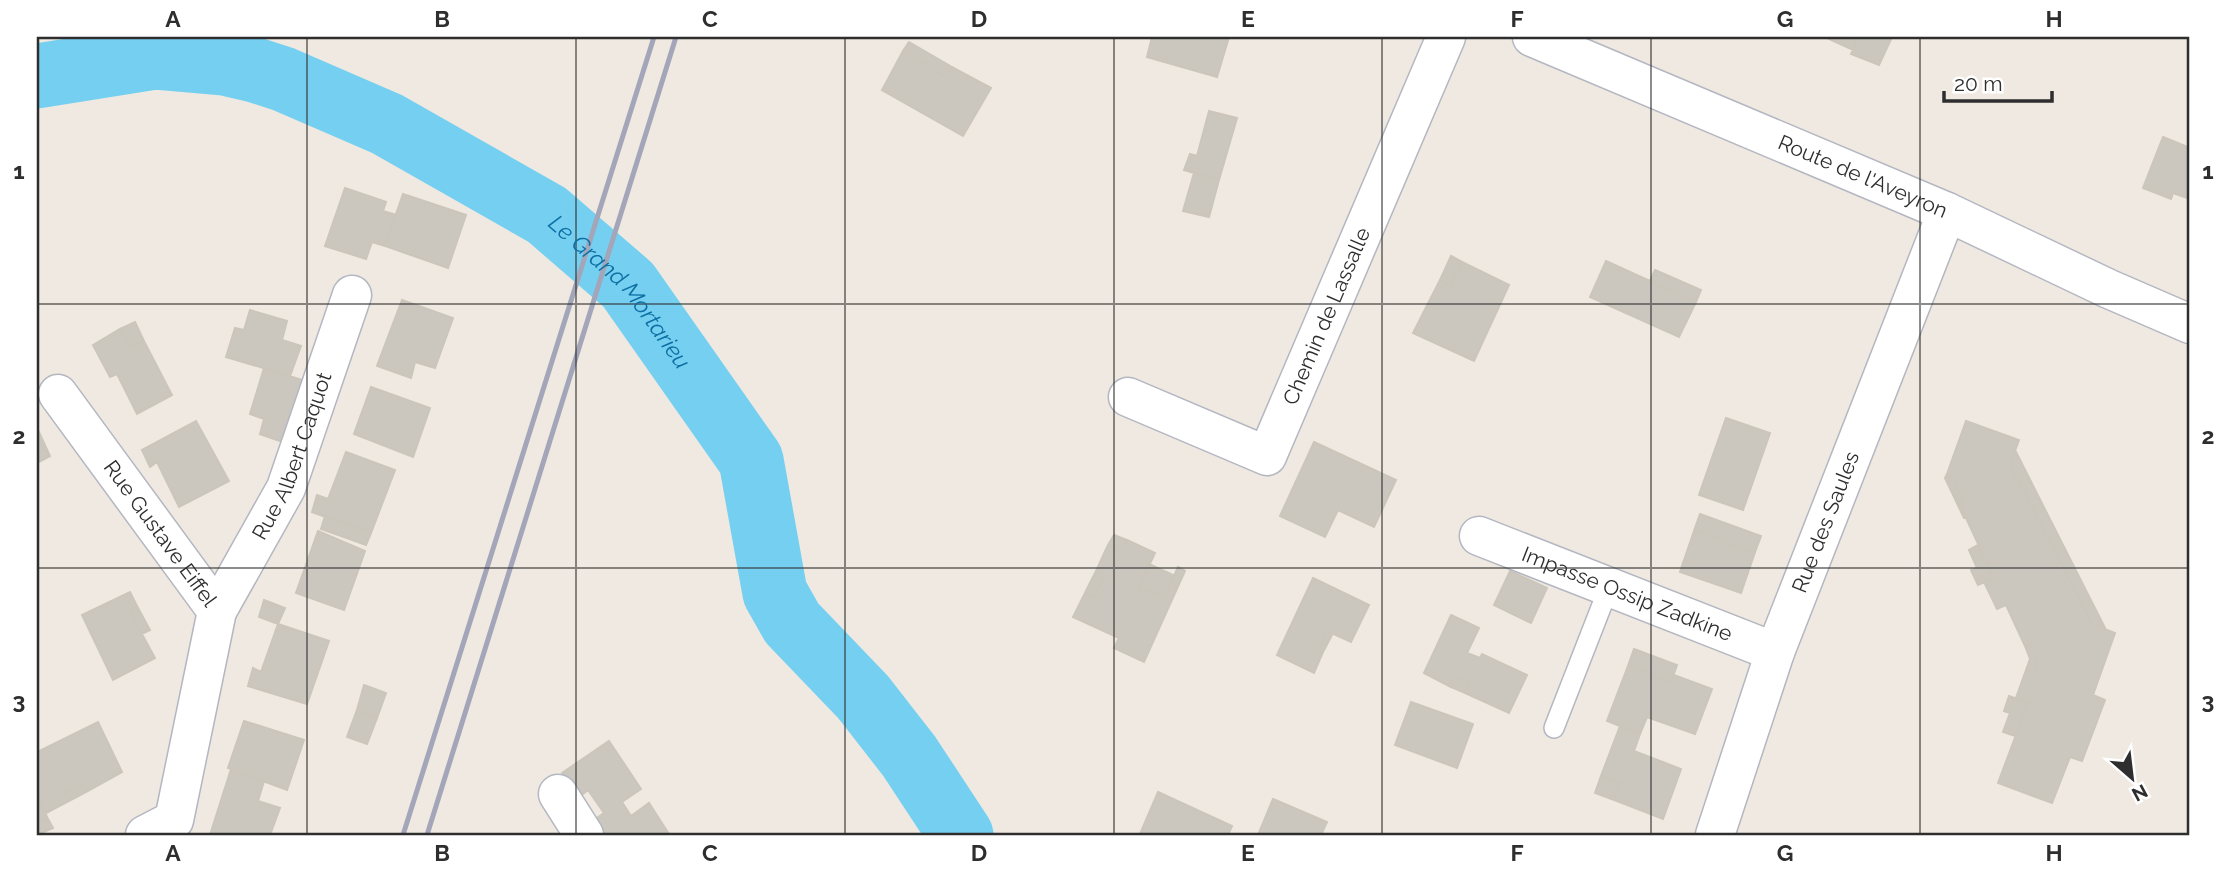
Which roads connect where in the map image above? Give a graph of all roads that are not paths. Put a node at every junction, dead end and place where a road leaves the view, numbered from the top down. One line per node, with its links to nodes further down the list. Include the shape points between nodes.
1 (1446, 37): 7 (street, Chemin de Lassalle, via 1267,456)
2 (1532, 37): 3 (street, Route de l'Aveyron)
3 (1947, 212): 5 (street, Route de l'Aveyron); 11 (street, Rue des Saules)
4 (352, 295): 10 (street, Rue Albert Caquot, via 286,488)
5 (2190, 324)
6 (58, 394): 10 (street, Rue Gustave Eiffel)
7 (1128, 397)
8 (1479, 536): 9 (street, Impasse Ossip Zadkine)
9 (1609, 587): 11 (street, Impasse Ossip Zadkine); 12 (lane)
10 (217, 611): 14 (street, Rue Gustave Eiffel)
11 (1775, 652): 16 (street, Rue des Saules)
12 (1554, 728)
13 (558, 794): 15 (street)
14 (165, 830)
15 (584, 835)
16 (1715, 835)

